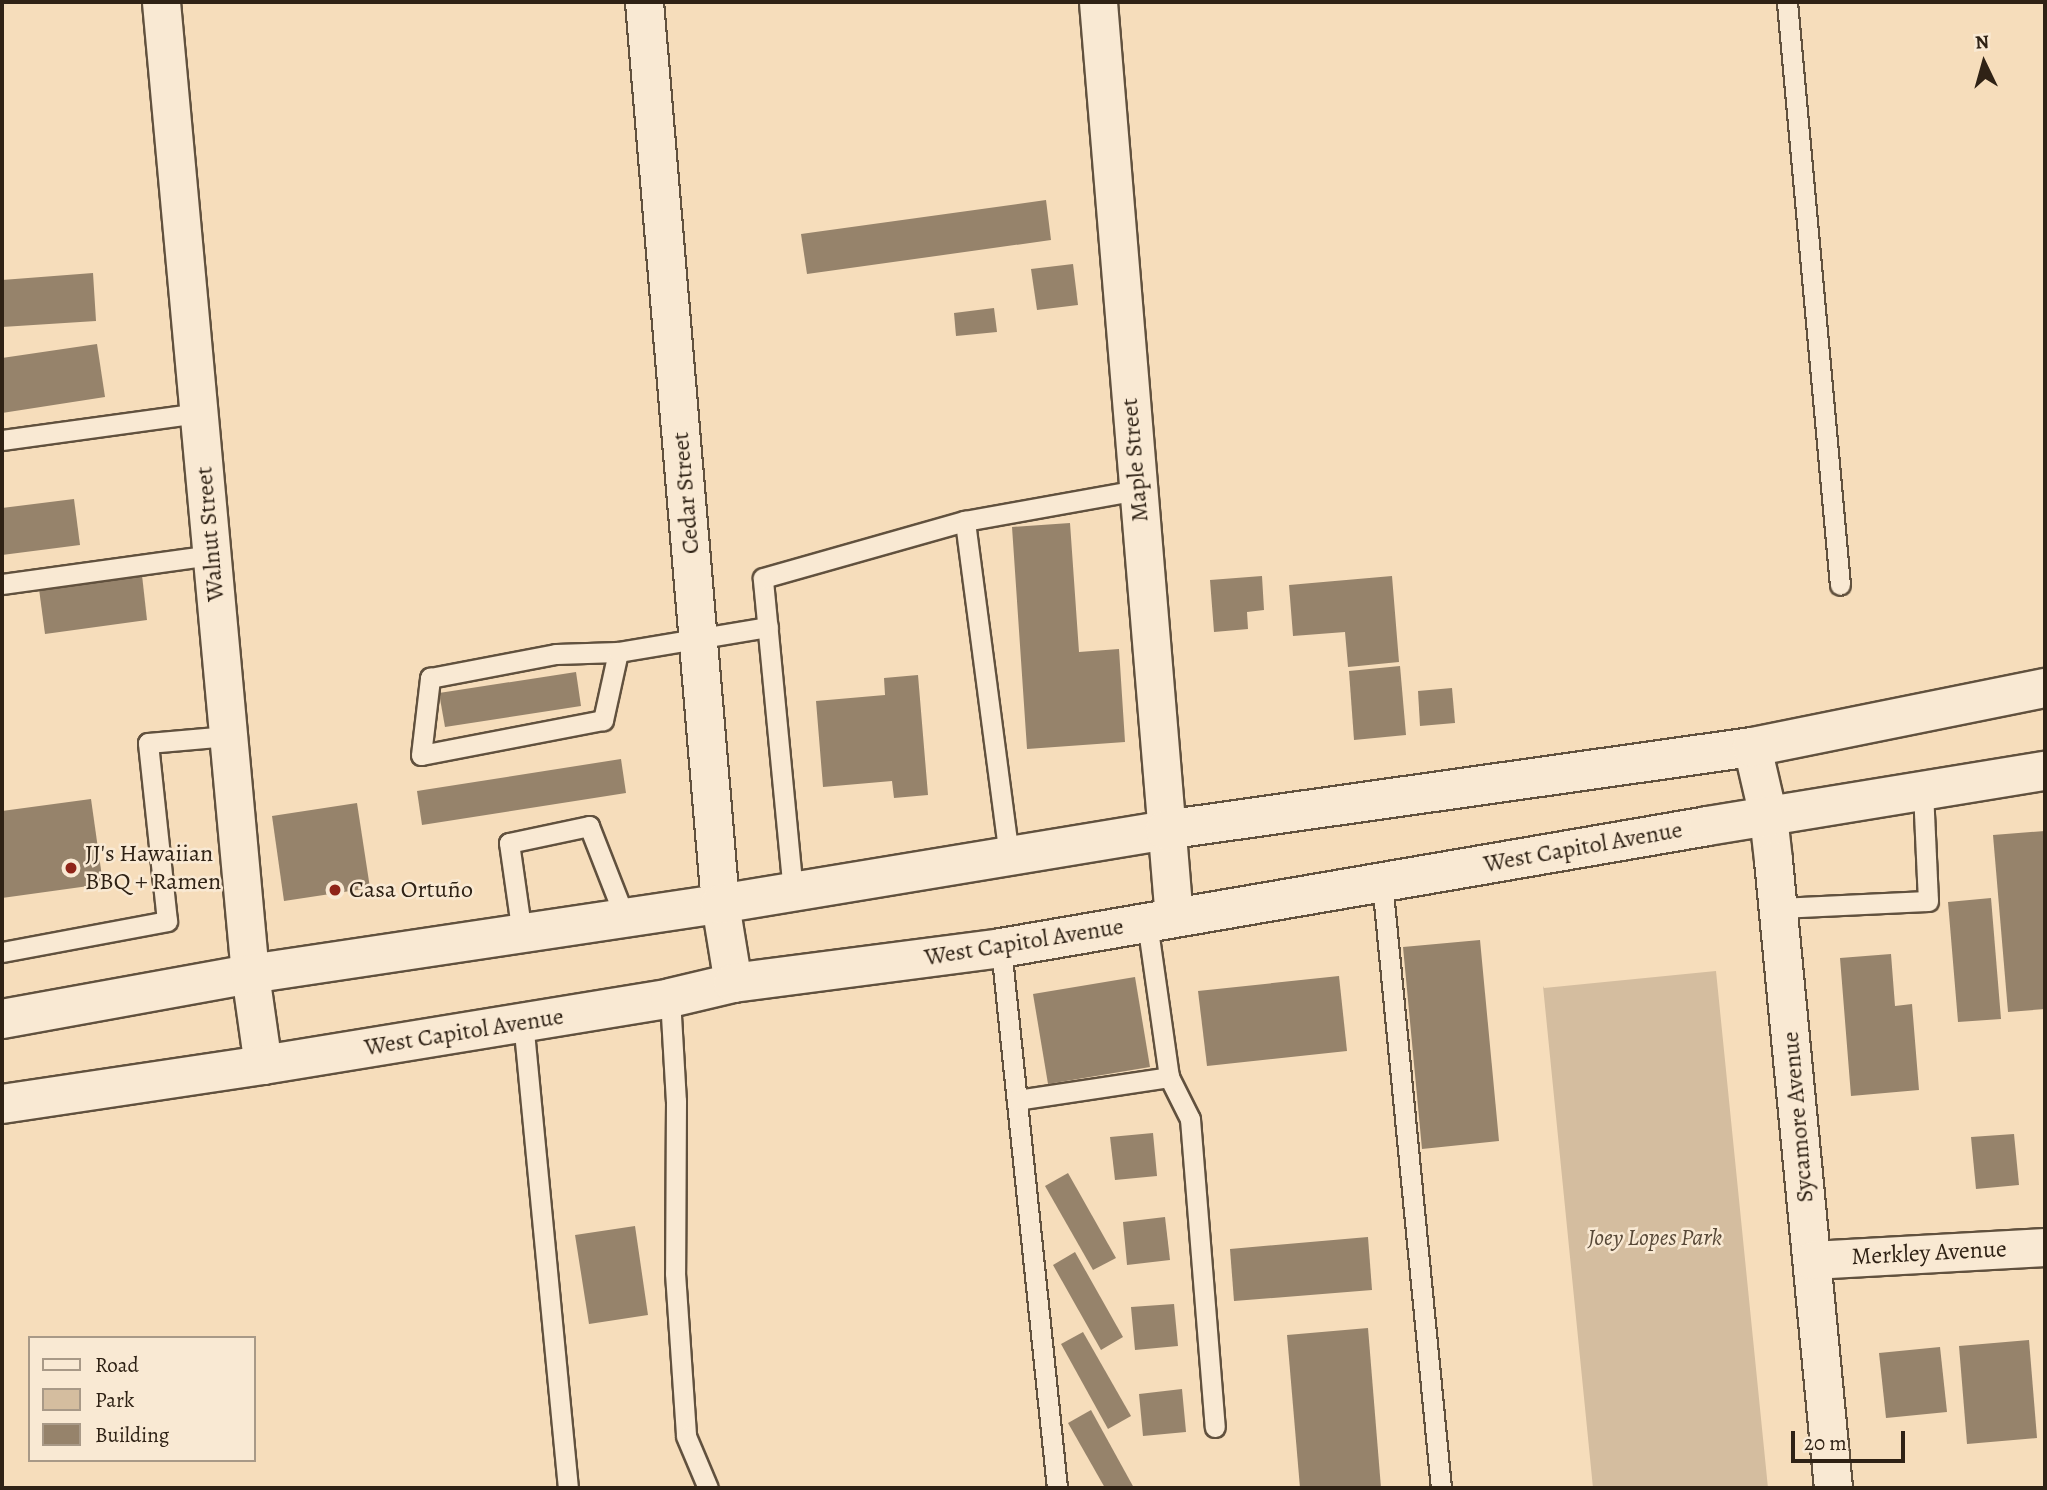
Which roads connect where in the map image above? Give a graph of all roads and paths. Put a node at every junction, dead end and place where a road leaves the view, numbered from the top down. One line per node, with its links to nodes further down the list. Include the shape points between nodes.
1 (161, 2): 5 (street, Walnut Street)
2 (644, 2): 13 (street, Cedar Street)
3 (1098, 2): 7 (street, Maple Street)
4 (1787, 2): 11 (lane)
5 (199, 413): 6 (lane); 9 (street, Walnut Street)
6 (2, 440)
7 (1137, 490): 8 (lane); 21 (street, Maple Street)
8 (965, 521): 12 (lane, via 763,578); 22 (lane)
9 (212, 555): 10 (lane); 16 (street, Walnut Street)
10 (2, 584)
11 (1840, 585)
12 (768, 626): 13 (lane); 24 (lane)
13 (698, 638): 14 (lane); 25 (street, Cedar Street)
14 (618, 652): 14 (lane, via 556,654 430,678 421,755 603,720)
15 (2045, 688): 17 (main road)
16 (228, 736): 31 (lane, via 148,743 167,921); 32 (street, Walnut Street)
17 (1752, 747): 20 (street, Sycamore Avenue); 21 (main road)
18 (2045, 771): 19 (main road, West Capitol Avenue)
19 (1923, 792): 20 (main road, West Capitol Avenue); 26 (lane, via 1928,901)
20 (1768, 817): 23 (main road, West Capitol Avenue); 26 (street, Sycamore Avenue)
21 (1165, 830): 22 (main road); 28 (street, Maple Street)
22 (1009, 856): 24 (main road)
23 (1382, 882): 28 (main road, West Capitol Avenue); 47 (lane)
24 (793, 892): 25 (main road)
25 (720, 904): 27 (main road); 33 (street, Cedar Street)
26 (1778, 908): 42 (street, Sycamore Avenue)
27 (625, 918): 29 (main road); 29 (lane, via 589,826 509,843)
28 (1161, 920): 30 (main road, West Capitol Avenue); 38 (lane)
29 (522, 934): 32 (main road)
30 (1001, 948): 33 (main road, West Capitol Avenue); 39 (lane)
31 (2, 952)
32 (250, 974): 35 (main road); 37 (street, Walnut Street)
33 (733, 983): 34 (main road, West Capitol Avenue)
34 (670, 998): 36 (main road, West Capitol Avenue); 45 (lane, via 676,1101 675,1273 686,1436)
35 (2, 1018)
36 (523, 1021): 37 (main road, West Capitol Avenue); 44 (lane)
37 (263, 1065): 40 (main road, West Capitol Avenue)
38 (1169, 1077): 39 (lane); 43 (lane, via 1190,1119)
39 (1017, 1100): 46 (lane)
40 (2, 1104)
41 (2045, 1247): 42 (street, Merkley Avenue)
42 (1812, 1260): 48 (street, Sycamore Avenue)
43 (1215, 1427)
44 (568, 1488)
45 (708, 1488)
46 (1057, 1488)
47 (1441, 1488)
48 (1833, 1488)

